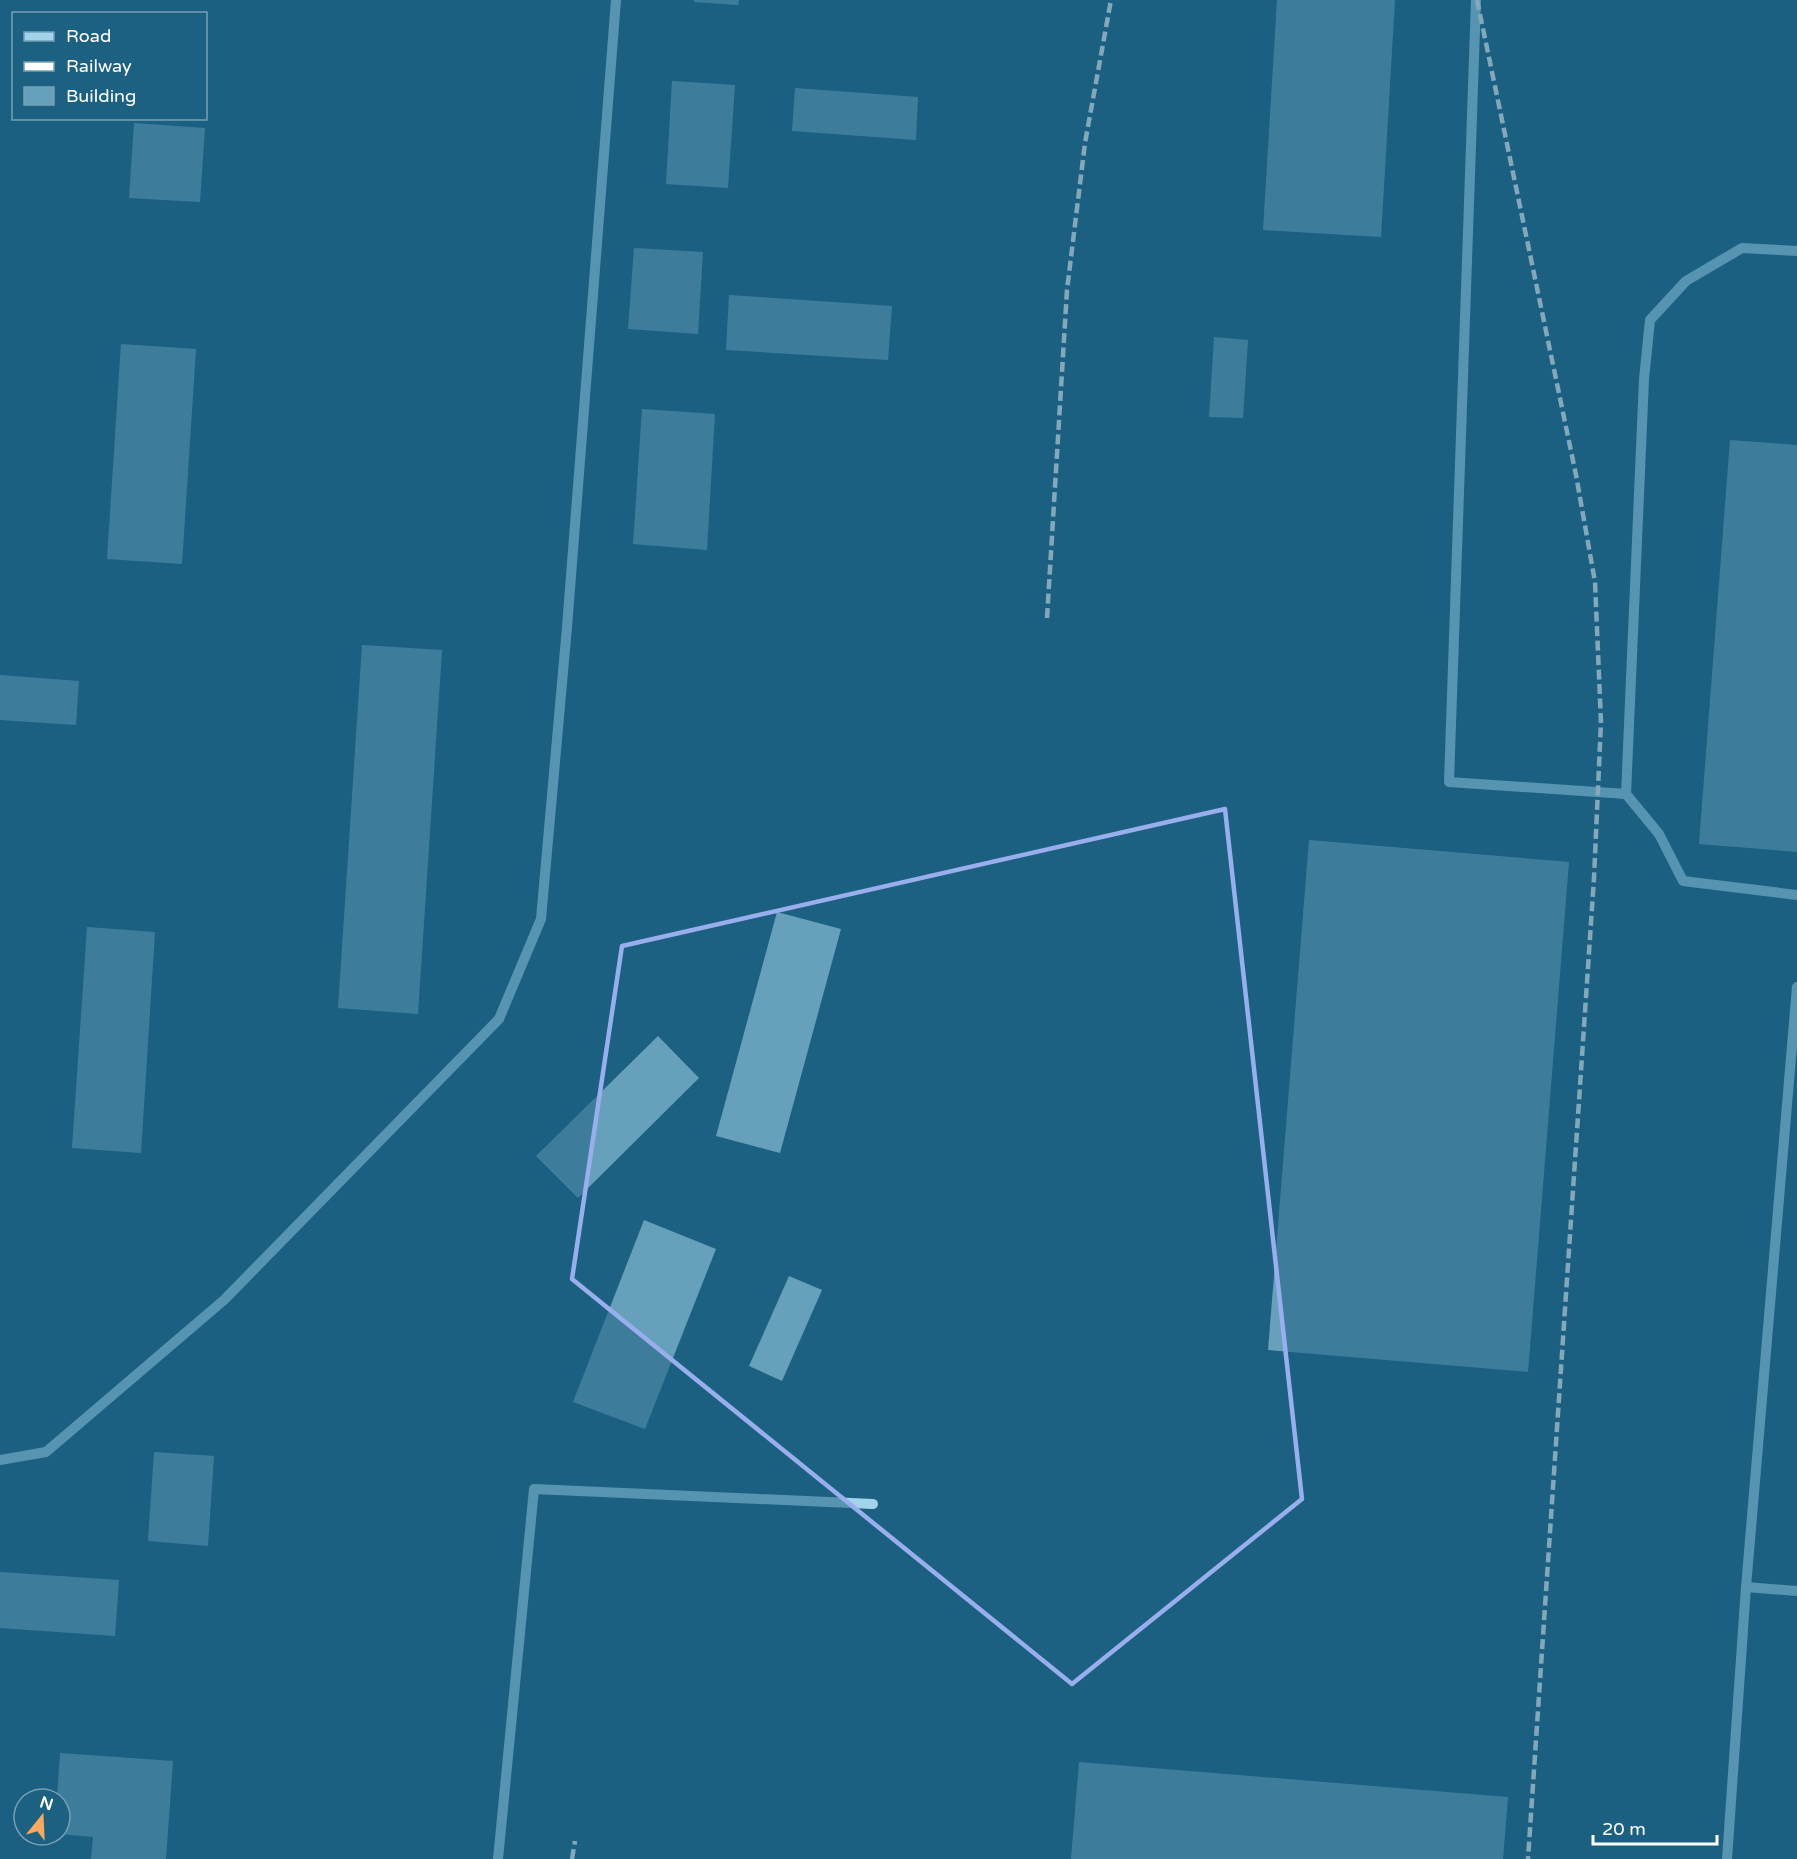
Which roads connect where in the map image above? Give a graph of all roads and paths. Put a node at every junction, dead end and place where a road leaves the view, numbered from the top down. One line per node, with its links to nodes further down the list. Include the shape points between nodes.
1 (616, 0): 7 (lane, via 541,919 499,1019 224,1300 46,1452)
2 (1476, 0): 4 (lane, via 1449,782)
3 (1797, 252): 4 (lane, via 1742,248 1686,281 1650,320 1644,379)
4 (1626, 794): 5 (lane, via 1659,834 1683,881)
5 (1797, 895)
6 (1797, 987): 9 (lane)
7 (0, 1460)
8 (873, 1504): 11 (lane, via 534,1489)
9 (1746, 1587): 10 (lane); 12 (lane)
10 (1797, 1591)
11 (498, 1859)
12 (1727, 1859)

